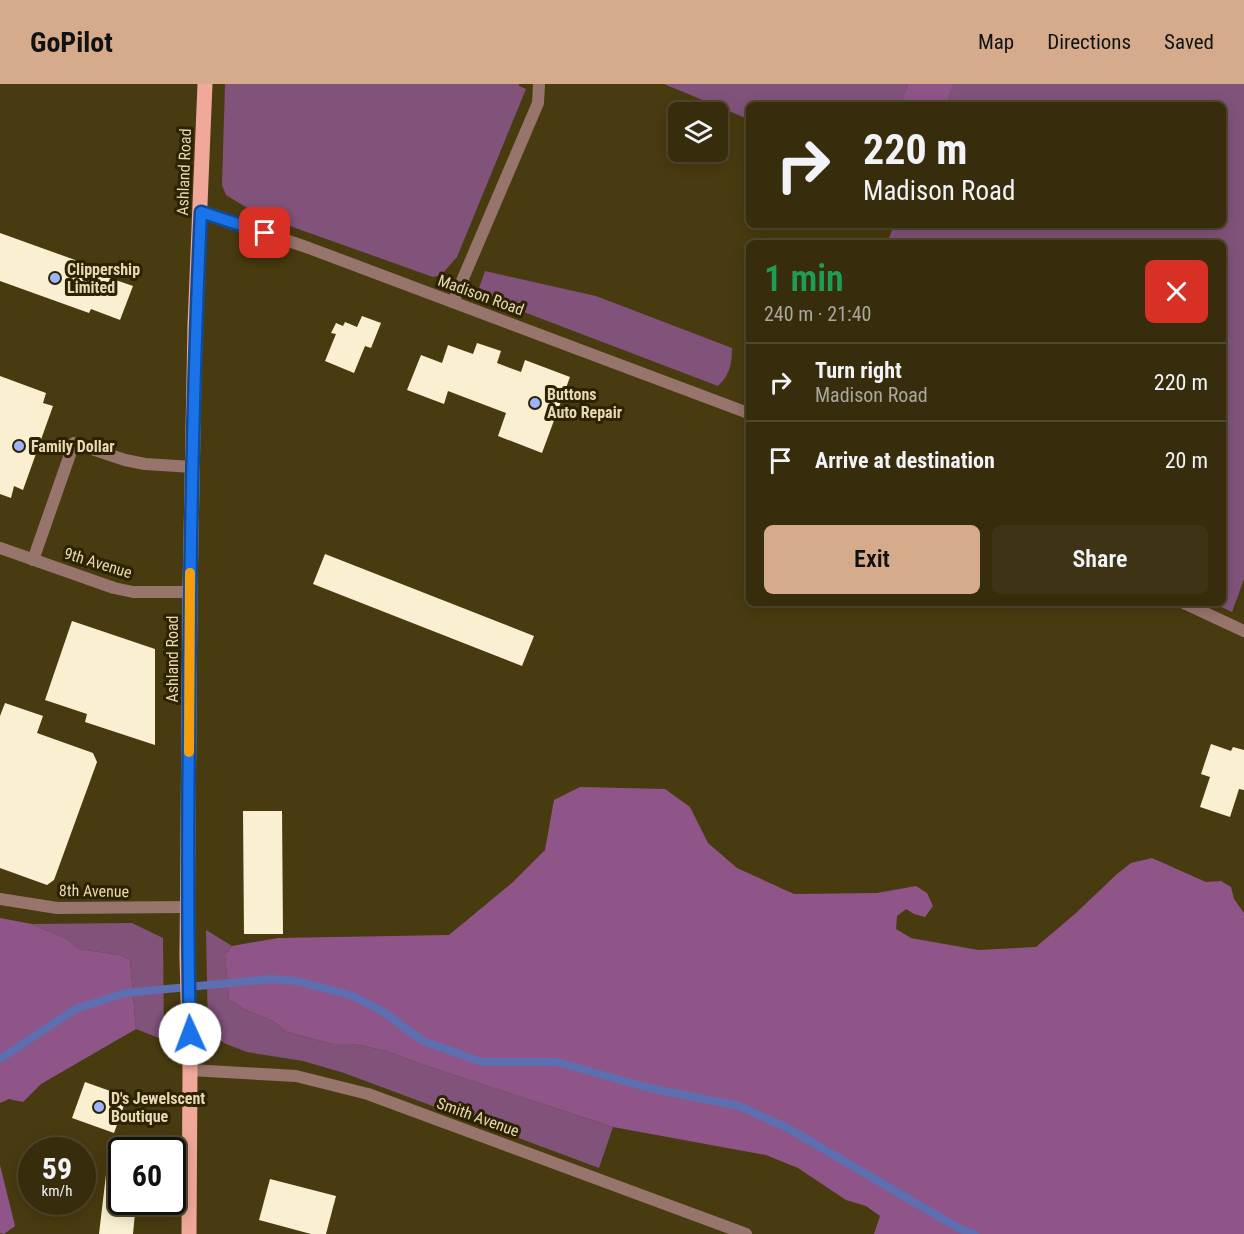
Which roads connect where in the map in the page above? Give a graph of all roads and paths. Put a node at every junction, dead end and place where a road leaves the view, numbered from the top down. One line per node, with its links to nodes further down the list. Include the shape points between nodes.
1 (205, 84): 3 (main road, Ashland Road)
2 (539, 84): 4 (street, via 538,103)
3 (201, 212): 4 (street, Madison Road); 6 (main road, Ashland Road)
4 (453, 302): 5 (street, Madison Road)
5 (746, 412)
6 (193, 467): 8 (street, via 125,460 74,443); 9 (main road, Ashland Road)
7 (0, 548): 8 (street, 9th Avenue)
8 (33, 560): 9 (street, 9th Avenue, via 133,592)
9 (190, 592): 13 (main road, Ashland Road)
10 (1190, 606): 11 (street)
11 (1244, 631)
12 (0, 899): 13 (street, 8th Avenue, via 57,908)
13 (188, 907): 14 (main road, Ashland Road)
14 (190, 1070): 15 (main road, Ashland Road); 16 (street, Smith Avenue, via 296,1076 368,1094)
15 (189, 1234)
16 (746, 1234)

